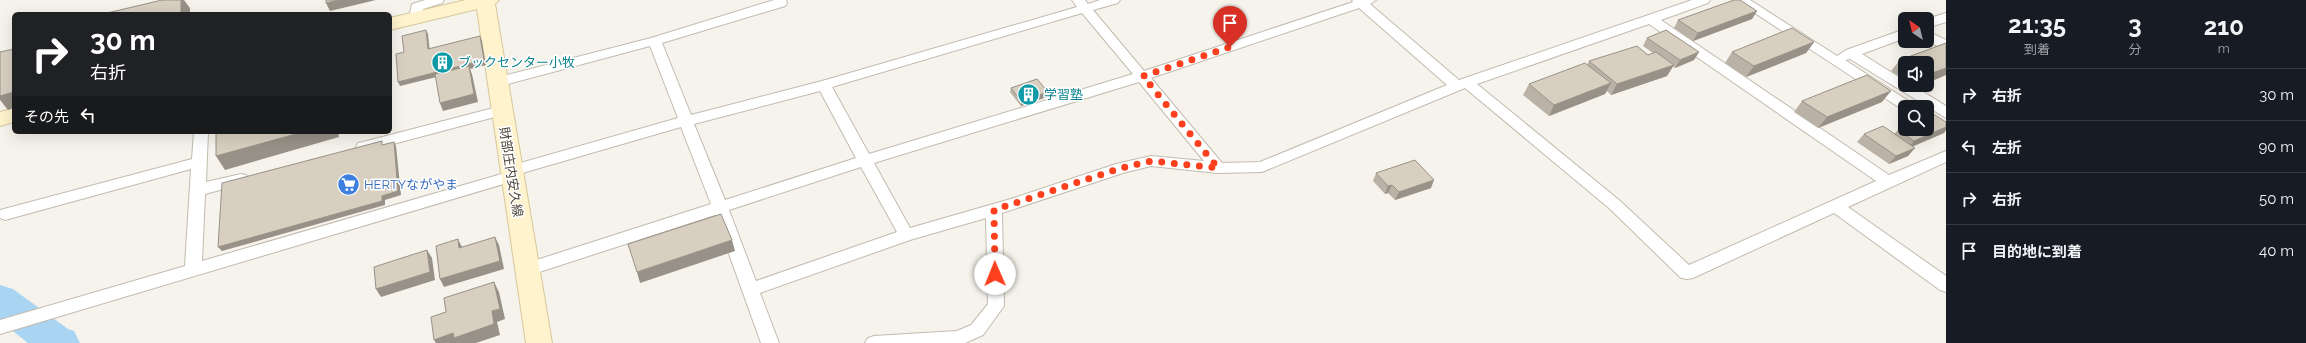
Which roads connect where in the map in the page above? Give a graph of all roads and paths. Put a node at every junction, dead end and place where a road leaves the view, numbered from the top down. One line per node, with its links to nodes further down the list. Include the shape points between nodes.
1 (438, 0): 10 (street, via 417,7)
2 (487, 0): 10 (main road); 21 (main road, 財部庄内安久線)
3 (1114, 0): 8 (street)
4 (1704, 0): 11 (street)
5 (1741, 0): 19 (street)
6 (784, 1): 16 (street)
7 (1363, 1): 20 (street); 22 (street)
8 (1081, 4): 20 (street); 23 (street)
9 (1946, 17): 12 (street)
10 (415, 18): 13 (main road)
11 (1651, 18): 22 (street); 38 (street)
12 (1934, 21)
13 (392, 24)
14 (1898, 36): 18 (street)
15 (1934, 39): 17 (street)
16 (655, 41): 21 (street); 29 (street)
17 (1946, 46)
18 (1851, 53): 19 (street); 26 (street)
19 (1834, 60): 24 (street)
20 (1143, 76): 33 (street); 35 (street)
21 (497, 82): 25 (main road, 財部庄内安久線)
22 (1462, 84): 35 (street, via 1262,167); 40 (street, via 1614,204 1687,273)
23 (824, 85): 29 (street); 33 (street)
24 (1898, 101)
25 (502, 111): 31 (street); 37 (main road, 財部庄内安久線)
26 (1946, 113)
27 (12, 116): 28 (main road)
28 (0, 119)
29 (686, 122): 37 (street); 41 (street)
30 (201, 134): 34 (street)
31 (349, 150)
32 (1946, 156): 38 (street)
33 (866, 160): 41 (street); 44 (street)
34 (199, 162): 39 (street); 43 (street)
35 (1218, 168): 42 (street, via 1151,161 1121,168)
36 (258, 174): 39 (street)
37 (512, 174): 45 (street); 46 (main road, 財部庄内安久線)
38 (1888, 182): 40 (street)
39 (197, 190): 45 (street)
40 (1836, 206): 47 (street)
41 (720, 207): 46 (street); 48 (street)
42 (994, 210): 44 (street); 52 (street, via 996,306 977,330 958,338)
43 (5, 214)
44 (906, 235): 48 (street)
45 (193, 269): 49 (street)
46 (527, 270): 50 (main road, 財部庄内安久線)
47 (1946, 285)
48 (750, 290): 51 (street)
49 (0, 327)
50 (539, 343)
51 (770, 343)
52 (874, 343)

